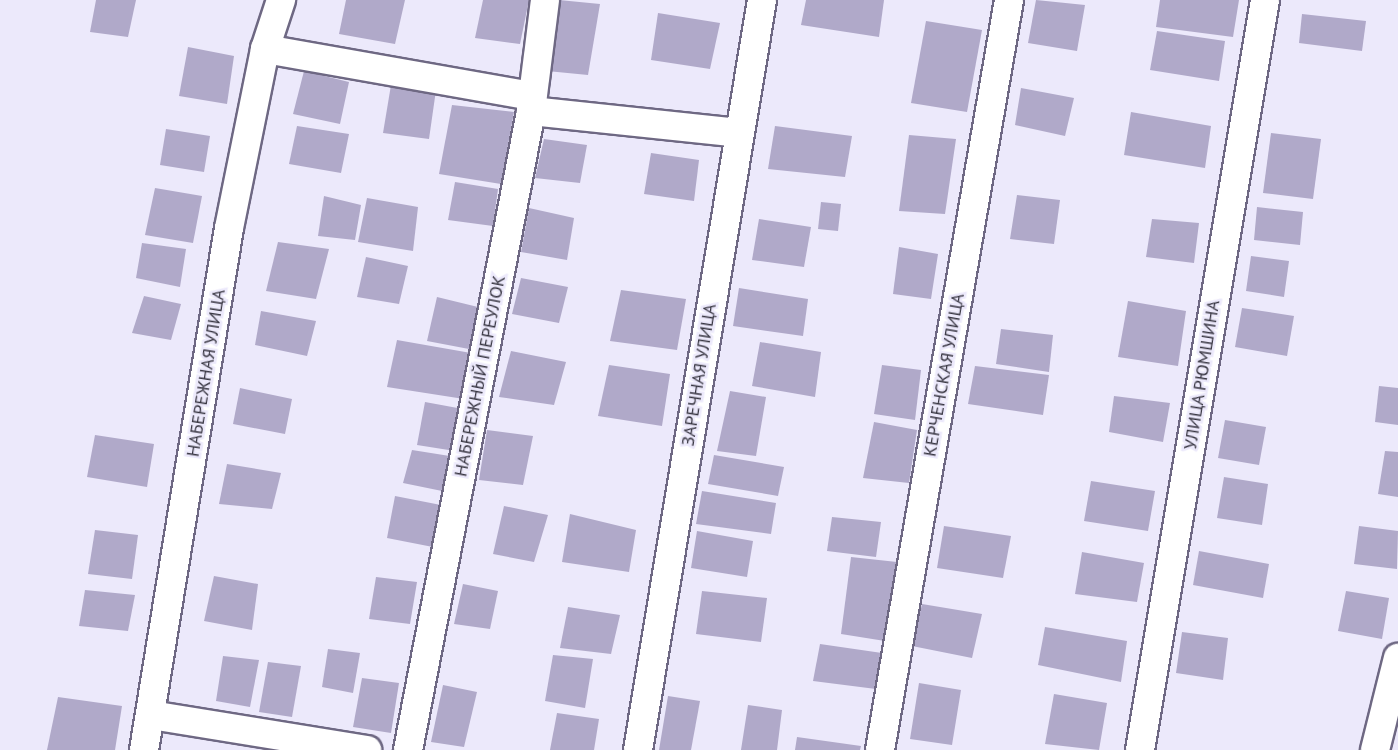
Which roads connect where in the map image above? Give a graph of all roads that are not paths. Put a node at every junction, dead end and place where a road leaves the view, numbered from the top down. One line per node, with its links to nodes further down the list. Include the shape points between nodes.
1 (282, 0): 6 (street, НАБЕРЕЖНАЯ УЛИЦА)
2 (545, 0): 7 (street, НАБЕРЕЖНЫЙ ПЕРЕУЛОК)
3 (762, 0): 8 (street, ЗАРЕЧНАЯ УЛИЦА)
4 (1009, 0): 15 (street, КЕРЧЕНСКАЯ УЛИЦА)
5 (1264, 0): 16 (street, УЛИЦА РЮМШИНА)
6 (265, 50): 7 (street); 10 (street, НАБЕРЕЖНАЯ УЛИЦА, via 230,228)
7 (531, 104): 8 (street); 13 (street, НАБЕРЕЖНЫЙ ПЕРЕУЛОК)
8 (739, 134): 14 (street, ЗАРЕЧНАЯ УЛИЦА)
9 (1398, 658): 17 (street)
10 (151, 715): 11 (street, НАБЕРЕЖНАЯ УЛИЦА); 12 (street)
11 (144, 750)
12 (367, 750)
13 (408, 750)
14 (638, 750)
15 (880, 750)
16 (1140, 750)
17 (1375, 750)

